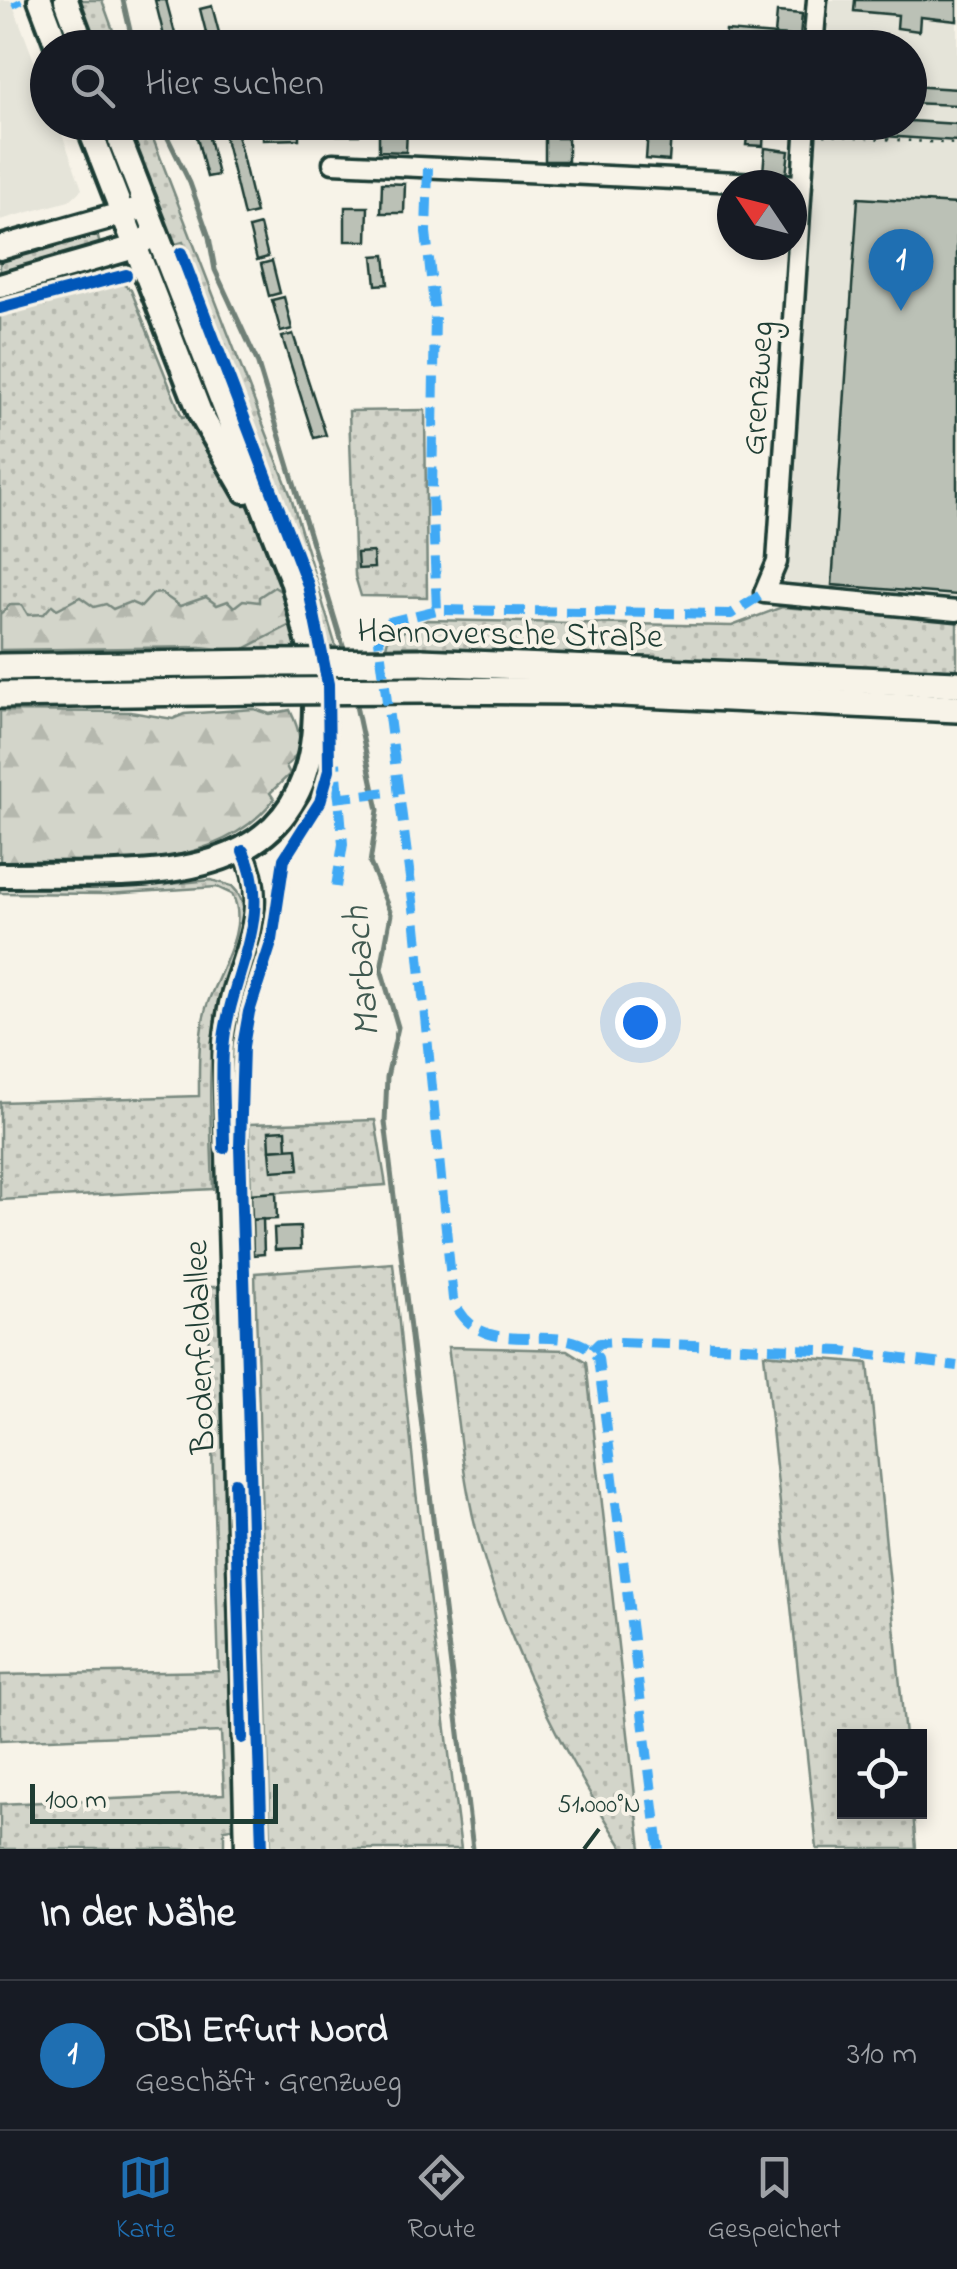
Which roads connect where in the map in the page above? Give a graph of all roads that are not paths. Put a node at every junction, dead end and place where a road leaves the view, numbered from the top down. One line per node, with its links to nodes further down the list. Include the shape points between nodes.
1 (40, 0): 4 (main road)
2 (66, 0): 5 (main road)
3 (817, 0): 6 (street)
4 (51, 30)
5 (77, 30)
6 (814, 30)
7 (94, 140): 13 (main road)
8 (120, 140): 14 (main road)
9 (805, 140): 11 (street, Grenzweg)
10 (333, 163): 12 (street)
11 (802, 170)
12 (717, 180)
13 (121, 212): 14 (main road, via 132,209); 15 (main road); 16 (main road)
14 (150, 221): 15 (main road); 19 (main road)
15 (135, 247): 18 (main road); 19 (main road, via 201,415)
16 (0, 248)
17 (796, 260): 20 (street, Grenzweg, via 777,562 764,593)
18 (0, 286)
19 (272, 532): 21 (main road)
20 (957, 611)
21 (310, 648)
22 (0, 666): 23 (highway, Hannoversche Straße, bridge, via 420,662)
23 (957, 684)
24 (0, 695): 26 (highway, Hannoversche Straße, bridge, via 579,691)
25 (314, 706): 27 (main road, via 307,776 281,819)
26 (957, 709)
27 (243, 850): 28 (main road, via 177,872); 29 (street, Bodenfeldallee, via 257,901 231,992 223,1078)
28 (0, 875)
29 (246, 1849)

